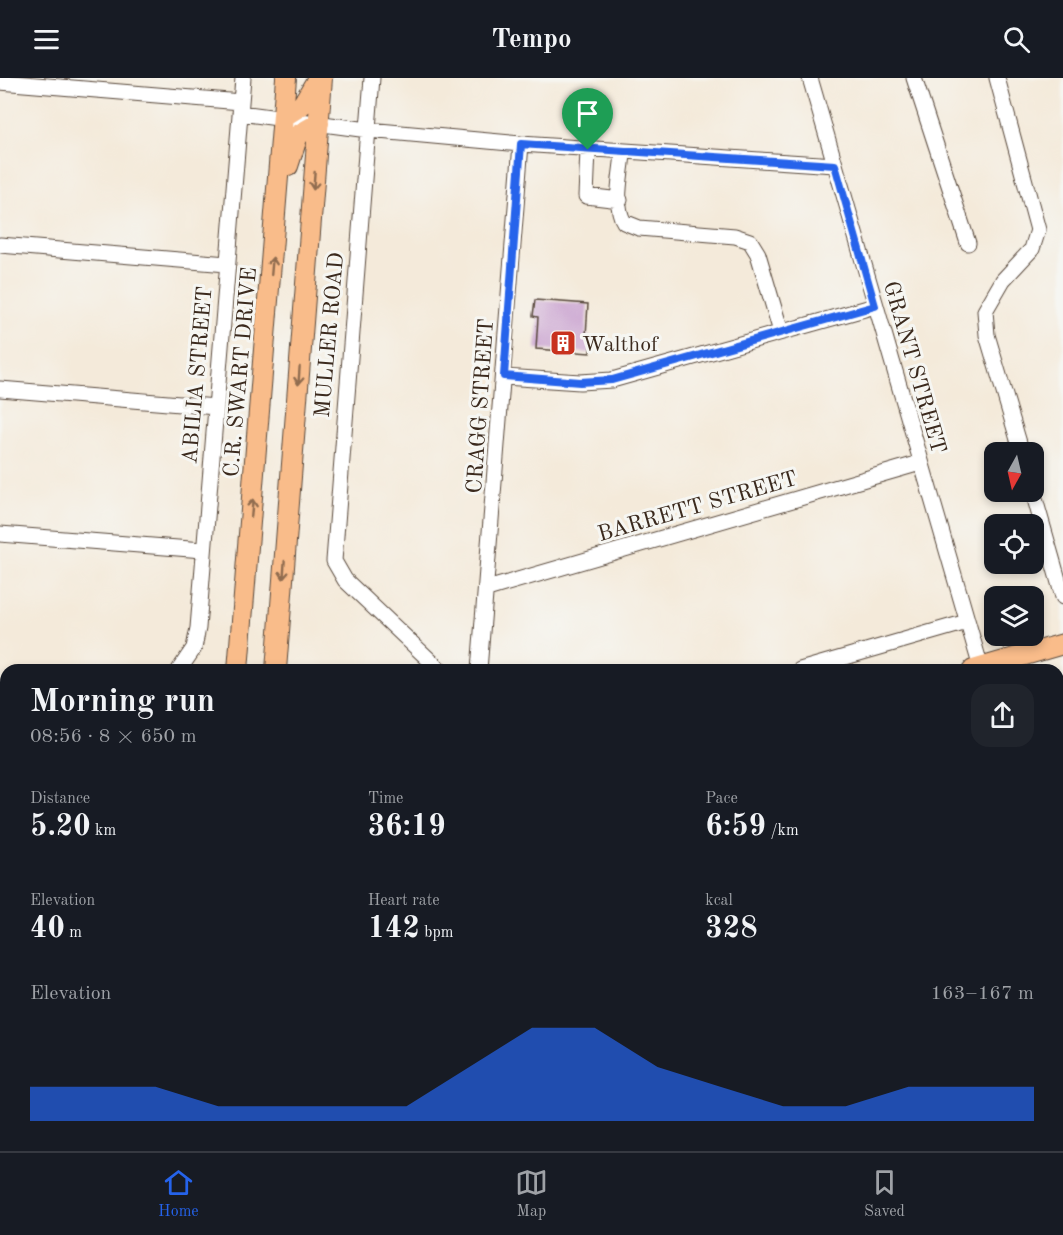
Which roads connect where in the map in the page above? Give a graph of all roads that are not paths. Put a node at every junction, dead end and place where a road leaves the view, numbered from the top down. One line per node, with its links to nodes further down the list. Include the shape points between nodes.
1 (243, 78): 9 (street, ABILIA STREET)
2 (286, 78): 10 (main road, C.R. SWART DRIVE)
3 (320, 78): 10 (main road, via 302,105); 11 (main road)
4 (372, 78): 12 (street, MULLER ROAD)
5 (810, 78): 16 (street, GRANT STREET)
6 (914, 78): 19 (street)
7 (997, 78): 27 (street, via 1038,230 1032,249 991,297 984,322)
8 (0, 82): 9 (street)
9 (241, 107): 10 (street); 21 (street, ABILIA STREET)
10 (283, 117): 11 (street); 17 (main road, C.R. SWART DRIVE)
11 (319, 123): 12 (street); 17 (main road, via 298,135); 38 (main road, one-way to 38)
12 (368, 130): 13 (street); 39 (street, MULLER ROAD, via 334,552 339,572)
13 (521, 144): 14 (street); 24 (street, CRAGG STREET)
14 (588, 150): 15 (street); 18 (street, via 586,196)
15 (623, 153): 16 (street); 18 (street)
16 (835, 165): 22 (street, GRANT STREET)
17 (278, 191): 37 (main road, C.R. SWART DRIVE, one-way to 17)
18 (620, 200): 23 (street, via 622,219 633,227 735,236 750,241 758,254)
19 (968, 243)
20 (0, 245): 21 (street)
21 (227, 264): 26 (street, ABILIA STREET)
22 (875, 306): 23 (street); 28 (street, GRANT STREET)
23 (781, 332): 24 (street, via 612,380 580,382)
24 (504, 376): 32 (street, CRAGG STREET)
25 (0, 389): 26 (street)
26 (216, 407): 31 (street, ABILIA STREET)
27 (1019, 442)
28 (920, 463): 32 (street, BARRETT STREET); 34 (street, GRANT STREET)
29 (1036, 502): 33 (street)
30 (0, 534): 31 (street)
31 (203, 550): 36 (street, ABILIA STREET, via 196,641)
32 (487, 589): 40 (street, CRAGG STREET)
33 (1063, 597)
34 (967, 622): 41 (street); 42 (street, GRANT STREET)
35 (1063, 644): 43 (main road)
36 (183, 664)
37 (239, 664)
38 (276, 664)
39 (434, 664)
40 (479, 664)
41 (821, 664)
42 (976, 664)
43 (994, 664)

